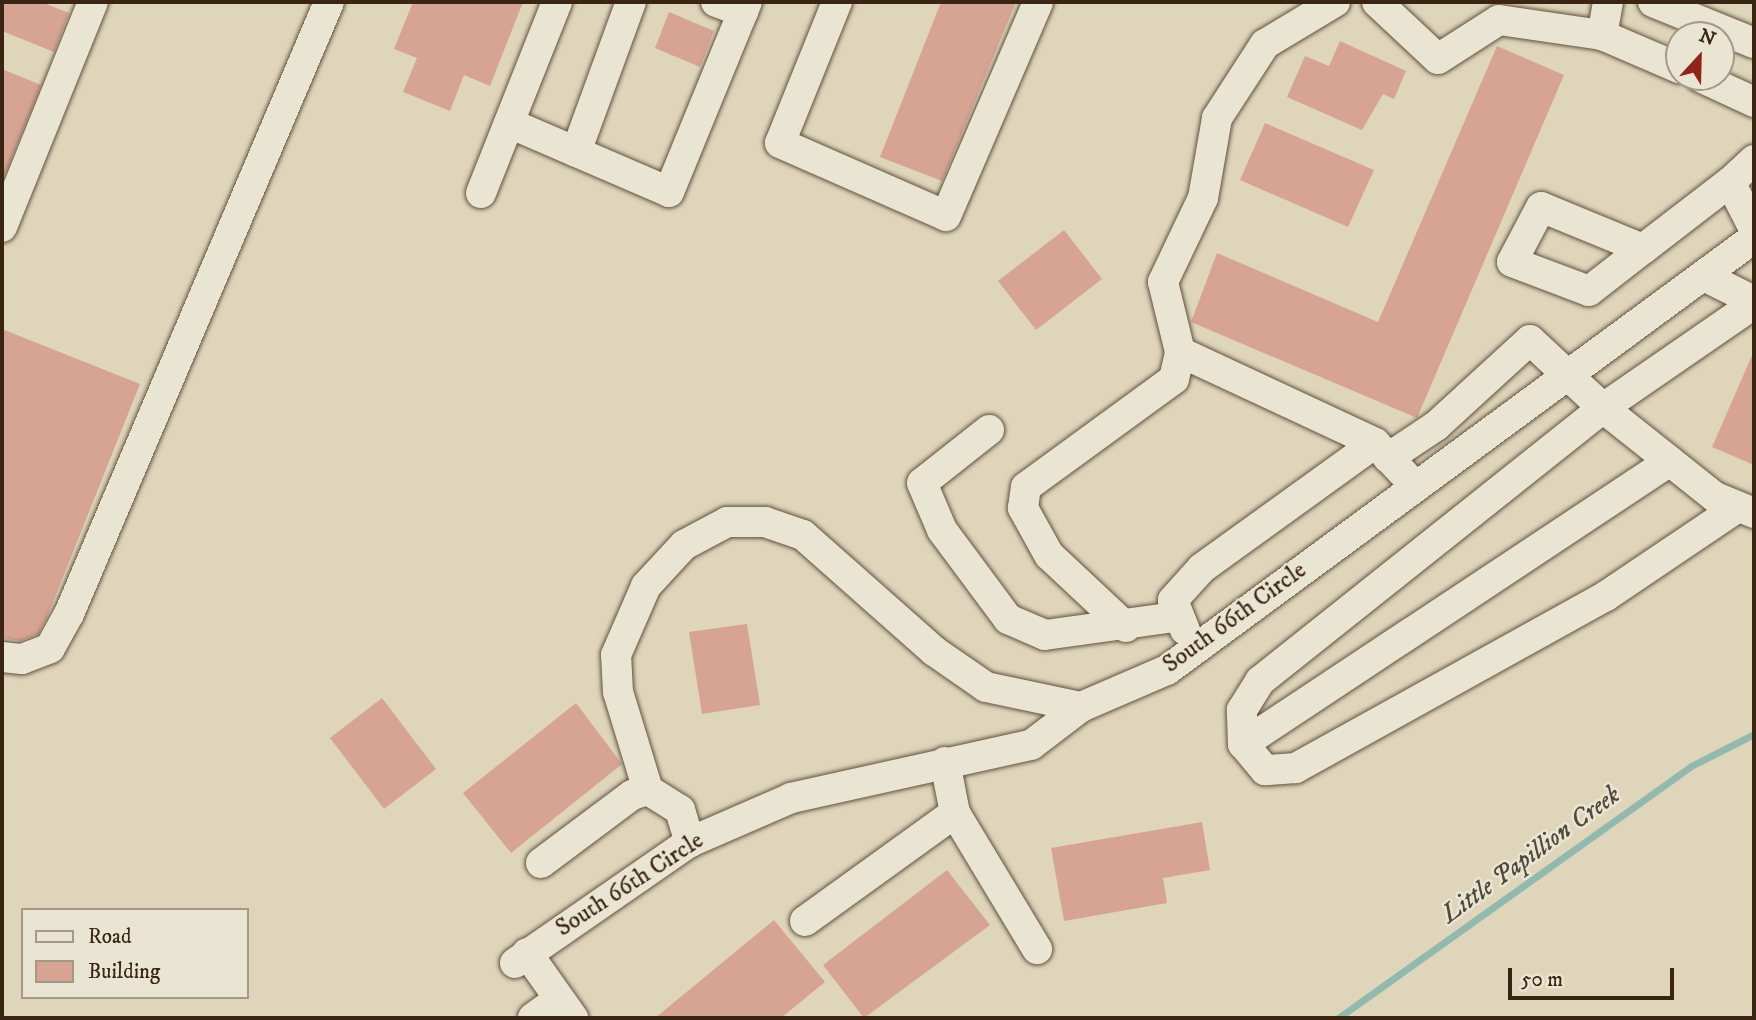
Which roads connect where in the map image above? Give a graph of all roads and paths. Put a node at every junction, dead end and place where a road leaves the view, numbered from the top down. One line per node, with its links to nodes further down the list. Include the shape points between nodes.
1 (93, 2): 22 (street)
2 (329, 2): 39 (street, via 69,614 50,648 22,659)
3 (557, 2): 17 (street)
4 (631, 2): 18 (street)
5 (837, 2): 6 (street, via 780,143 946,216)
6 (1038, 2)
7 (1335, 2): 28 (street, via 1265,44 1217,118 1203,198 1163,282)
8 (1377, 2): 12 (street, via 1438,60 1499,20)
9 (1608, 2): 12 (street)
10 (1653, 2): 13 (street)
11 (735, 5): 18 (street, via 669,192)
12 (1602, 34): 14 (street)
13 (1754, 43)
14 (1665, 62)
15 (1730, 91): 16 (street)
16 (1754, 102)
17 (509, 123): 18 (street); 21 (street)
18 (576, 152)
19 (1754, 160): 20 (street)
20 (1730, 181): 23 (street); 25 (street)
21 (481, 193)
22 (2, 227)
23 (1754, 229)
24 (1754, 238): 26 (street, South 66th Circle)
25 (1643, 249)
26 (1704, 276): 27 (street); 29 (street, South 66th Circle)
27 (1754, 303): 30 (street)
28 (1180, 352): 32 (street); 37 (street, via 1174,379 1026,487 1023,508 1049,555)
29 (1566, 377): 30 (street); 32 (street, via 1530,340 1436,426); 34 (street, South 66th Circle)
30 (1603, 408): 33 (street); 41 (street, via 1260,681 1242,710)
31 (989, 430): 37 (street, via 922,483 942,530 1008,619 1045,635)
32 (1382, 451): 34 (street); 36 (street, via 1202,568 1173,600)
33 (1670, 461): 35 (street); 41 (street)
34 (1416, 487): 38 (street, South 66th Circle)
35 (1746, 510): 41 (street, via 1606,596 1296,768 1265,770)
36 (1175, 617): 37 (street); 38 (street)
37 (1126, 626)
38 (1199, 647): 40 (street, South 66th Circle, via 1167,670)
39 (2, 657)
40 (1081, 707): 42 (street, South 66th Circle, via 1031,745); 43 (street, via 986,687 934,651 803,535 765,522 727,523 684,545 646,586 616,655 618,692)
41 (1243, 744)
42 (945, 762): 44 (street); 45 (street, South 66th Circle, via 791,798)
43 (648, 790): 45 (street, via 680,810); 46 (street, via 632,795)
44 (955, 813): 47 (street); 48 (street)
45 (690, 842): 49 (street, South 66th Circle, via 521,958)
46 (541, 863)
47 (805, 921)
48 (1037, 949)
49 (566, 1009): 50 (street)
50 (533, 1018)

